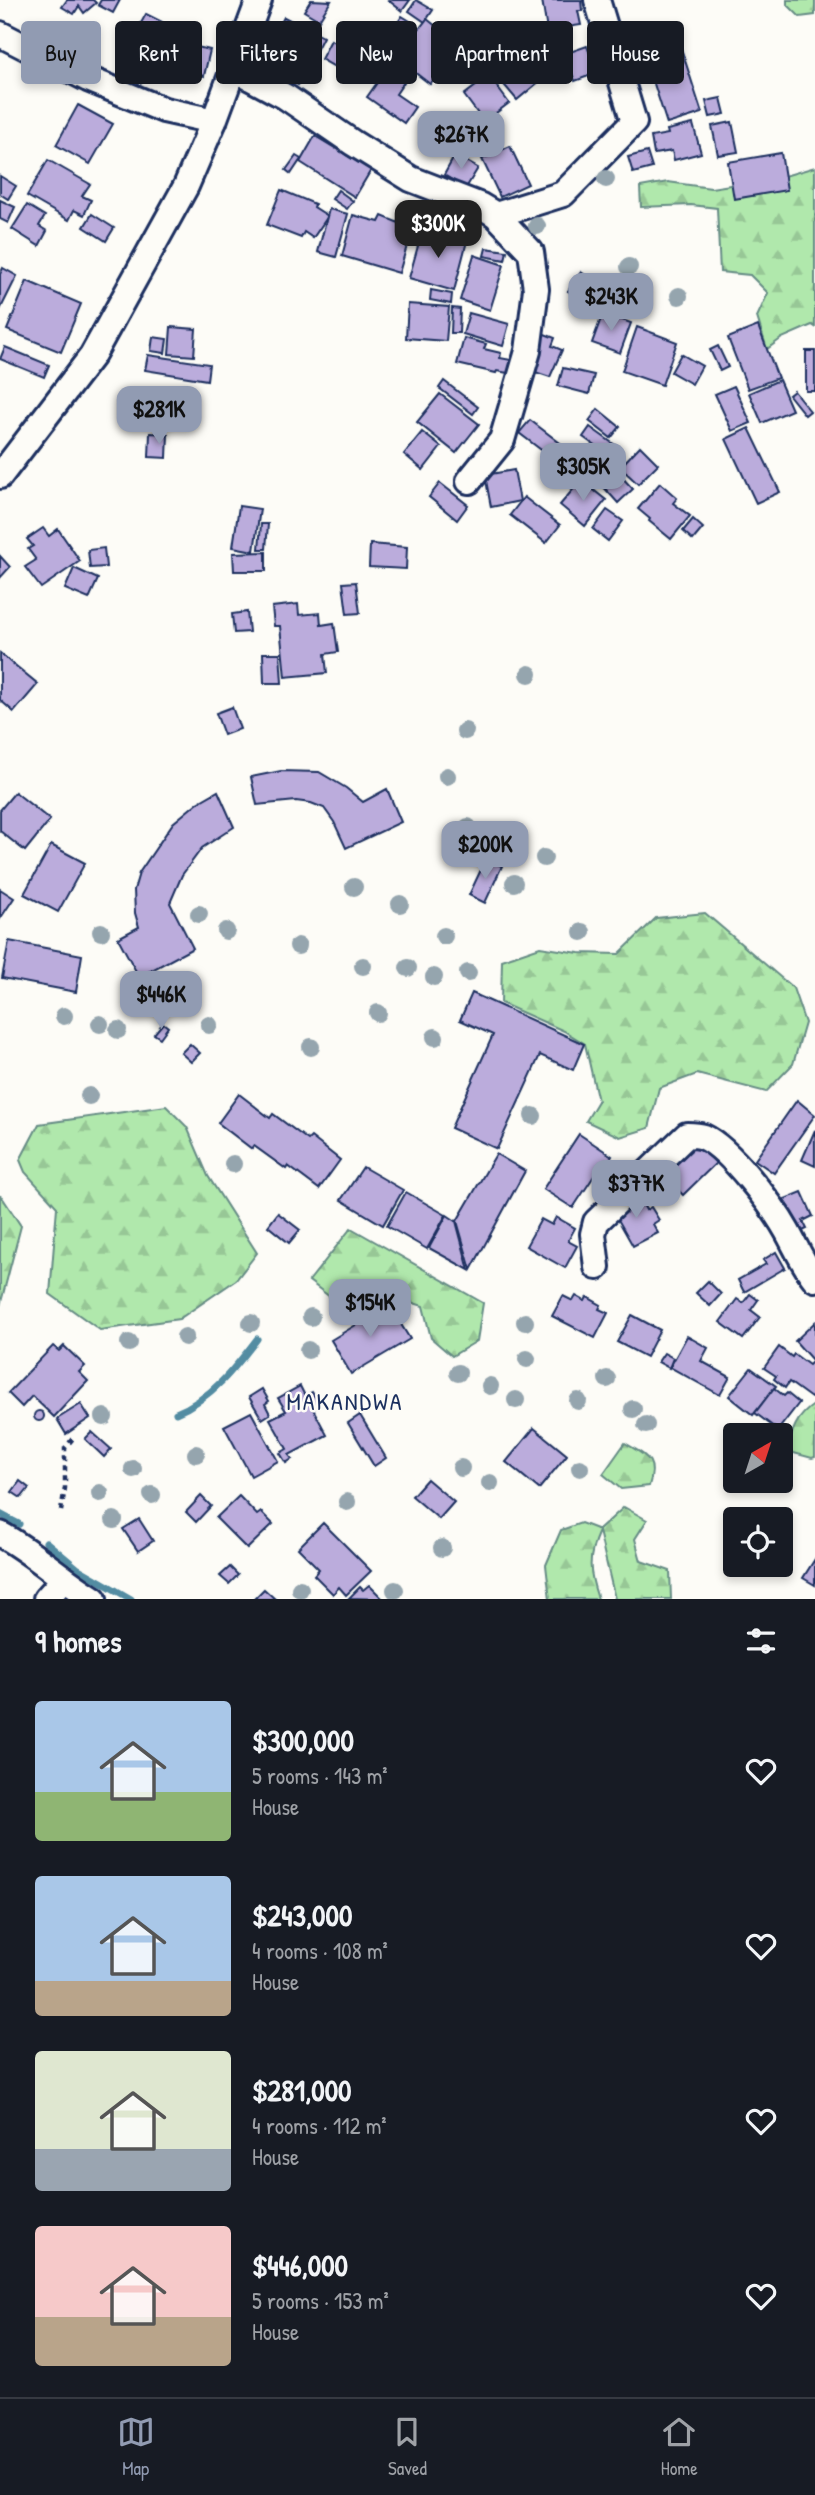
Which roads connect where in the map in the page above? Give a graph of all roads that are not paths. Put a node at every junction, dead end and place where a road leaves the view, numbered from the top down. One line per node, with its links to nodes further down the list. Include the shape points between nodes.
1 (260, 0): 3 (street)
2 (597, 0): 8 (street, via 634,122 563,194)
3 (252, 21)
4 (0, 34): 7 (street, via 88,79 164,110)
5 (228, 84): 7 (street)
6 (262, 84): 8 (street, via 411,178)
7 (214, 121): 9 (street, via 187,186 92,356)
8 (496, 215): 10 (street, via 531,251 536,289 528,351 502,440)
9 (0, 477)
10 (469, 481)
11 (597, 1267): 12 (street, via 596,1222 687,1135 712,1142 751,1180)
12 (815, 1279)
13 (0, 1534): 14 (street, via 23,1546)
14 (63, 1580): 15 (street); 16 (street)
15 (46, 1599)
16 (94, 1599)

